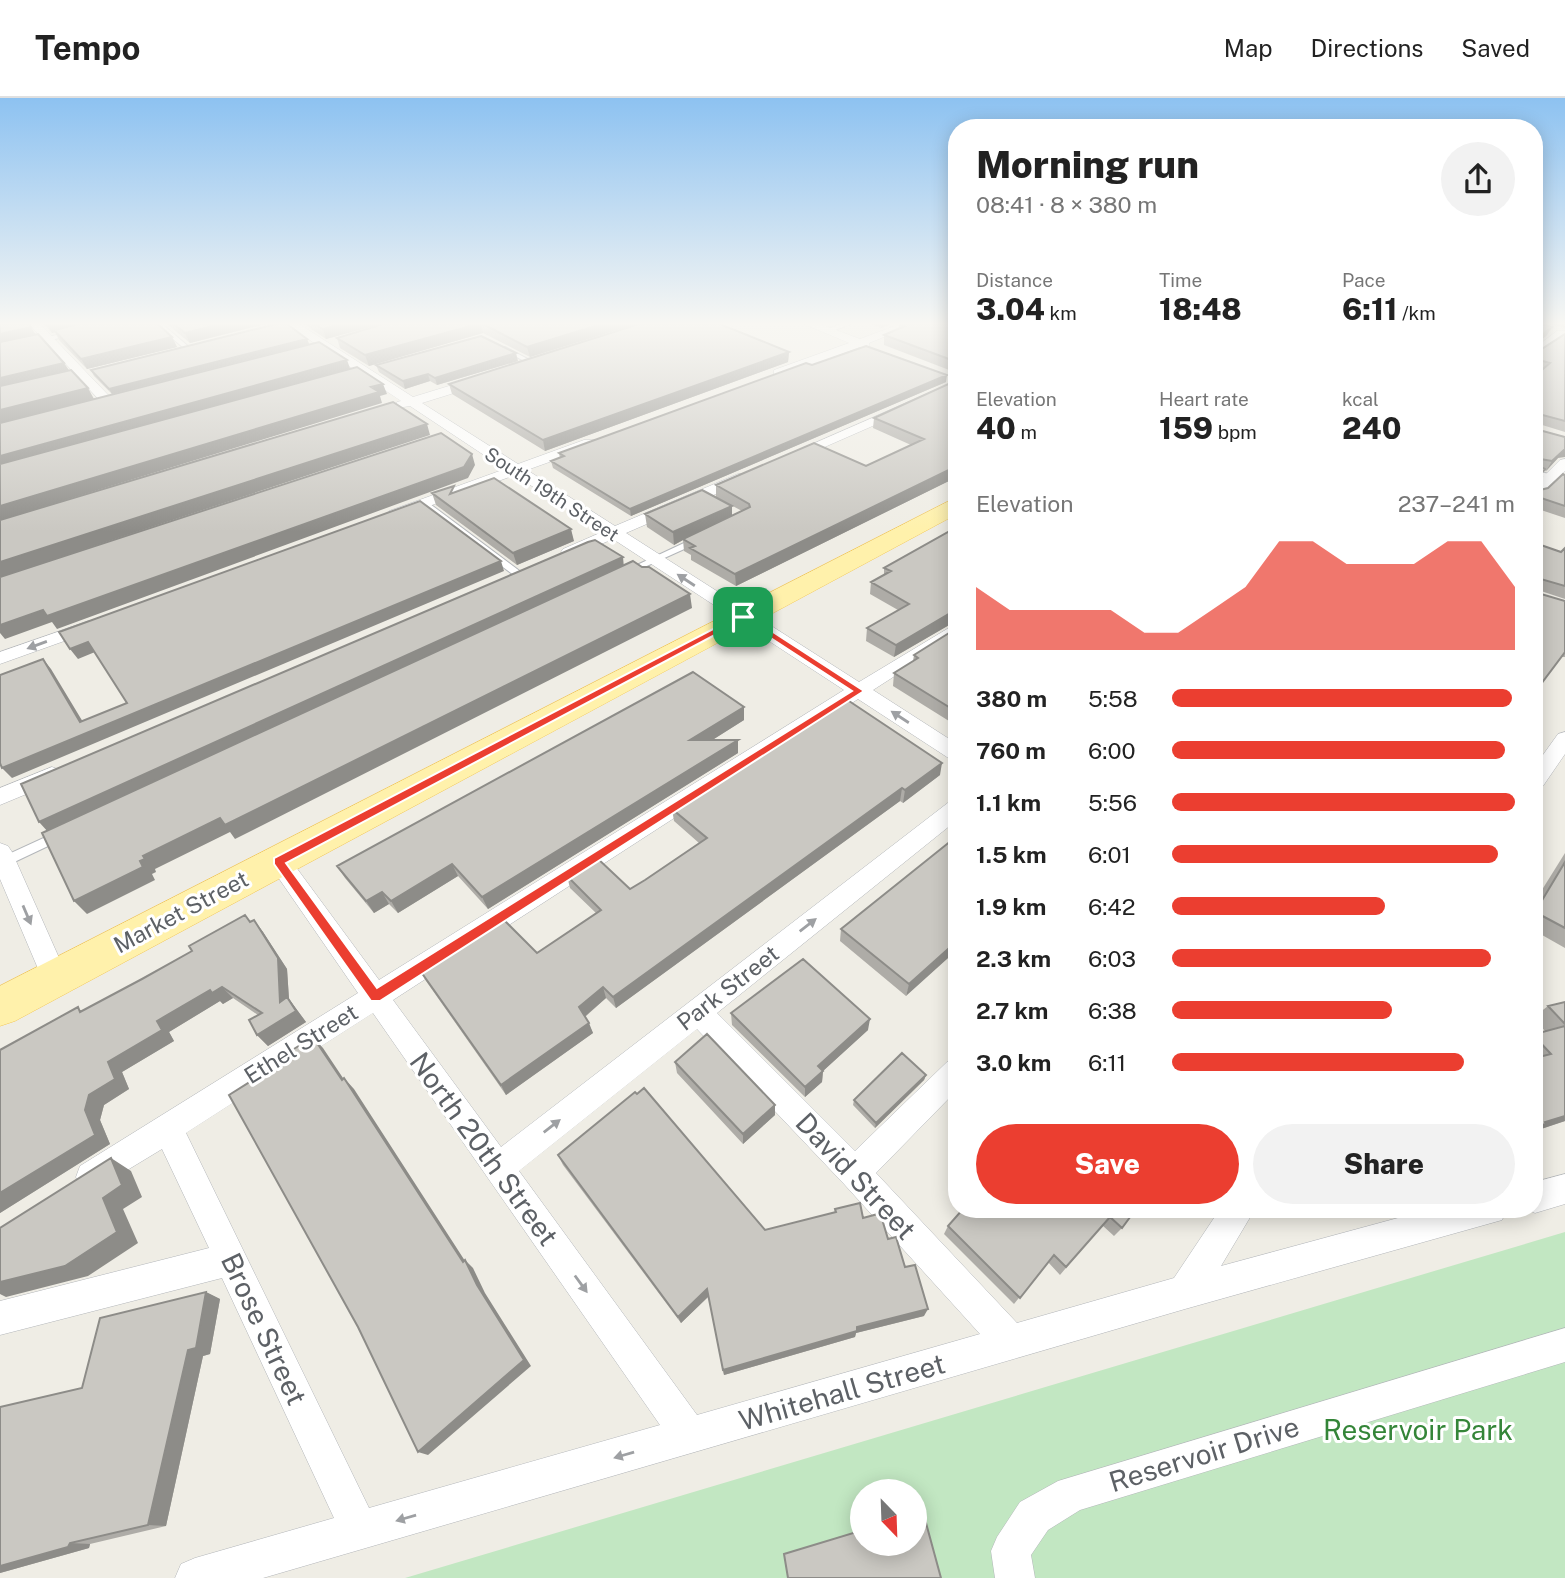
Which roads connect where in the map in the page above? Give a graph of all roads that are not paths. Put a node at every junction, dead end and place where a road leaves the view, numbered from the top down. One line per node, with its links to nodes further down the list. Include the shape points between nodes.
1 (92, 393): 5 (street, via 102,404)
2 (398, 393): 6 (street, South 19th Street)
3 (441, 393): 6 (street)
4 (925, 393): 9 (street)
5 (122, 398)
6 (412, 402): 7 (street); 11 (street, South 19th Street, via 451,435)
7 (385, 410)
8 (606, 436): 11 (street)
9 (778, 462)
10 (1565, 463): 13 (street)
11 (515, 469): 15 (street); 18 (street, South 19th Street)
12 (753, 473): 18 (street, via 707,498)
13 (1558, 479): 14 (street)
14 (1543, 488)
15 (423, 503): 17 (street); 22 (lane)
16 (948, 509): 25 (main road, Market Street)
17 (372, 522)
18 (614, 533): 20 (street); 21 (street, South 19th Street)
19 (710, 534): 21 (lane)
20 (554, 558)
21 (654, 559): 23 (lane); 25 (street, South 19th Street, one-way to 21)
22 (524, 571): 24 (street)
23 (617, 577)
24 (493, 584)
25 (743, 617): 29 (street, South 19th Street); 38 (main road, Market Street)
26 (103, 621): 28 (street, one-way to 28)
27 (948, 634): 29 (street, Ethel Street)
28 (0, 658)
29 (859, 691): 30 (street, South 19th Street, one-way to 29); 40 (street, Ethel Street)
30 (948, 748)
31 (1562, 748): 33 (street)
32 (63, 770): 34 (street)
33 (1543, 771)
34 (0, 797)
35 (948, 815): 42 (street, Park Street, one-way to 35)
36 (66, 833): 37 (lane)
37 (2, 857): 39 (street, one-way to 39)
38 (279, 861): 39 (main road, Market Street); 40 (street, North 20th Street)
39 (54, 978): 41 (main road, Market Street)
40 (376, 996): 44 (street, Ethel Street); 45 (street, North 20th Street)
41 (0, 1007)
42 (698, 1012): 45 (street, Park Street, one-way to 42); 46 (street, David Street)
43 (948, 1081): 46 (street)
44 (169, 1128): 48 (street, Ethel Street); 52 (street, Brose Street)
45 (499, 1168): 57 (street, North 20th Street, one-way to 57)
46 (855, 1173): 55 (street, David Street)
47 (1565, 1189): 49 (street)
48 (67, 1192)
49 (1543, 1195)
50 (1233, 1218): 53 (street)
51 (1458, 1218): 53 (street, Whitehall Street)
52 (230, 1259): 54 (street); 58 (street, Brose Street)
53 (1185, 1292): 55 (street, Whitehall Street)
54 (0, 1318)
55 (1012, 1343): 57 (street, Whitehall Street)
56 (1565, 1345): 60 (street, Reservoir Drive, via 1071,1494 1034,1516 1011,1551)
57 (690, 1436): 58 (street, Whitehall Street, one-way to 58)
58 (360, 1531): 59 (street, Whitehall Street)
59 (195, 1578)
60 (1014, 1578)

